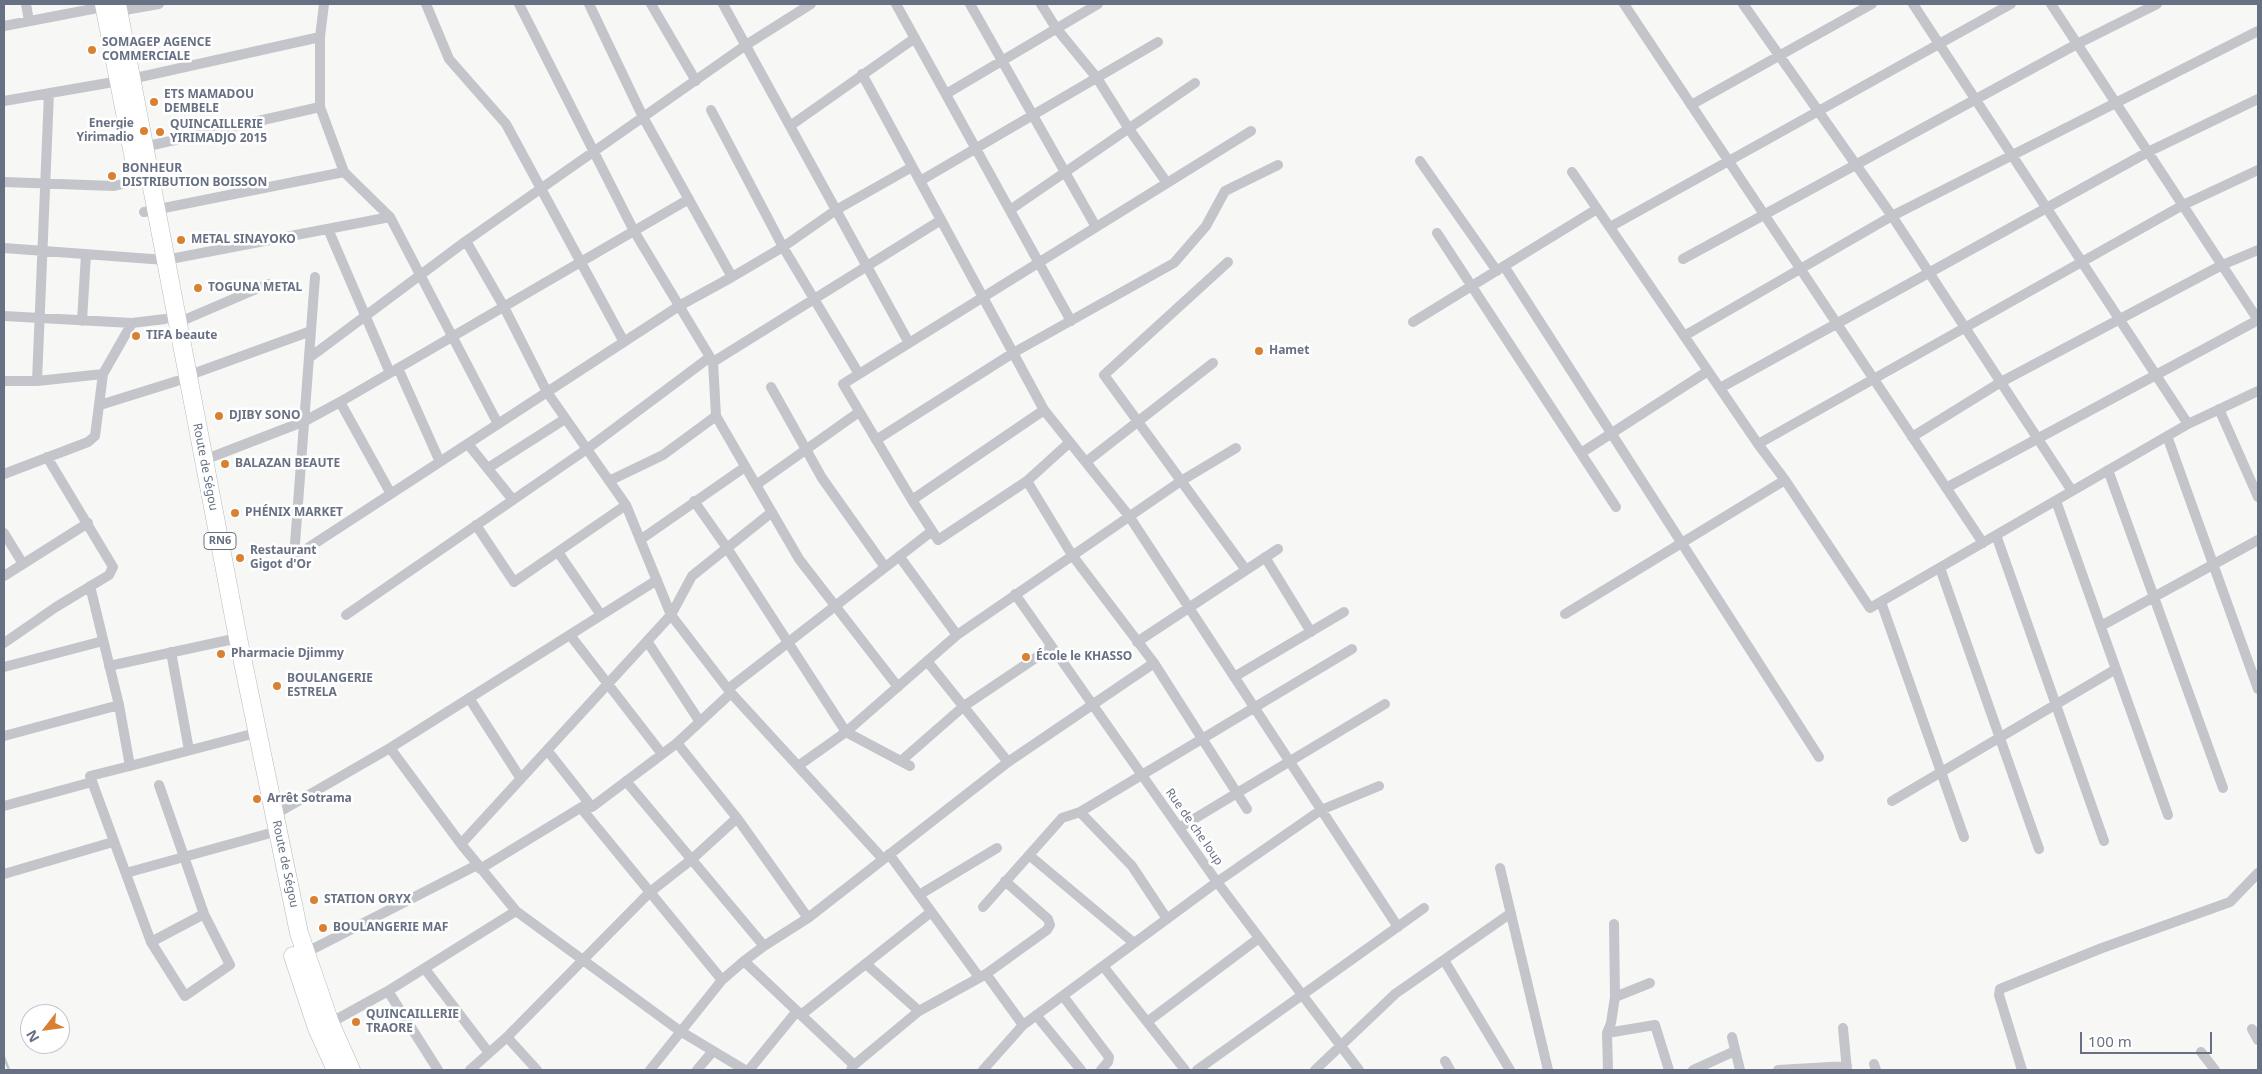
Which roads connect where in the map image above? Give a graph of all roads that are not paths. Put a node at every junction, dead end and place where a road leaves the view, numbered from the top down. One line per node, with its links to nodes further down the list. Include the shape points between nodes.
1 (26, 4): 23 (street)
2 (159, 4): 21 (street)
3 (324, 4): 27 (street)
4 (426, 4): 74 (street, via 450,59 506,124)
5 (519, 4): 57 (street)
6 (589, 4): 51 (street)
7 (651, 4): 38 (street)
8 (723, 4): 32 (street)
9 (811, 4): 22 (street)
10 (896, 4): 28 (street)
11 (970, 4): 34 (street)
12 (1041, 4): 25 (street)
13 (1098, 4): 25 (street)
14 (1624, 4): 46 (street)
15 (1743, 4): 33 (street)
16 (1872, 4): 33 (street)
17 (1913, 4): 30 (street)
18 (2011, 4): 30 (street)
19 (2051, 4): 31 (street)
20 (2157, 4): 31 (street)
21 (113, 6): 23 (street); 37 (highway, Route de Ségou / RN6)
22 (797, 8): 32 (street)
23 (29, 21): 24 (street)
24 (4, 26)
25 (1056, 28): 34 (street); 36 (street)
26 (2258, 31): 45 (street)
27 (320, 37): 37 (street); 47 (street)
28 (915, 38): 35 (street); 41 (street)
29 (1158, 42): 36 (street)
30 (1939, 44): 43 (street); 49 (street)
31 (2077, 44): 43 (street); 45 (street)
32 (746, 45): 38 (street); 52 (street)
33 (1779, 55): 46 (street); 49 (street)
34 (1002, 60): 41 (street); 50 (street)
35 (862, 74): 52 (street); 64 (street)
36 (1097, 78): 50 (street); 53 (street)
37 (125, 80): 40 (street); 55 (highway, Route de Ségou / RN6); 69 (highway, Route de Ségou / RN6)
38 (696, 81): 51 (street)
39 (1195, 83): 53 (street)
40 (49, 92): 44 (street); 72 (street)
41 (946, 94): 56 (street)
42 (2258, 98): 58 (street)
43 (1976, 99): 59 (street); 63 (street)
44 (4, 101)
45 (2116, 103): 58 (street); 59 (street)
46 (1691, 105): 61 (street)
47 (320, 107): 55 (street); 66 (street)
48 (711, 110): 92 (street)
49 (1818, 111): 61 (street); 63 (street)
50 (1033, 115): 56 (street); 68 (street)
51 (643, 117): 57 (street); 75 (street)
52 (790, 126): 80 (street)
53 (1128, 129): 68 (street); 73 (street)
54 (1251, 131): 73 (street)
55 (144, 147): 69 (highway, Route de Ségou / RN6)
56 (976, 148): 70 (street); 81 (street)
57 (594, 152): 74 (street); 89 (street)
58 (2148, 152): 76 (street); 77 (street)
59 (2012, 155): 77 (street); 83 (street)
60 (1420, 161): 105 (street)
61 (1728, 161): 82 (street); 87 (street)
62 (1278, 165): 123 (street, via 1225,191 1206,226 1174,263)
63 (1856, 165): 82 (street); 83 (street)
64 (912, 167): 70 (street); 80 (street)
65 (2258, 170): 76 (street)
66 (344, 172): 79 (street); 84 (street)
67 (1572, 172): 78 (street)
68 (1065, 173): 81 (street); 86 (street)
69 (144, 179): 72 (street, via 114,186); 79 (highway, Route de Ségou / RN6)
70 (920, 181): 85 (street)
71 (4, 182): 72 (street)
72 (45, 183): 95 (street)
73 (1166, 183): 86 (street)
74 (540, 189): 91 (street); 99 (street)
75 (689, 199): 89 (street); 110 (street)
76 (2183, 205): 102 (street); 103 (street)
77 (2046, 208): 102 (street); 107 (street)
78 (1597, 209): 87 (street); 105 (street)
79 (150, 210): 98 (highway, Route de Ségou / RN6)
80 (836, 210): 92 (street); 104 (street)
81 (1010, 210): 100 (street)
82 (1764, 215): 97 (street); 106 (street)
83 (1892, 216): 106 (street); 107 (street)
84 (390, 217): 88 (street); 108 (street)
85 (941, 220): 104 (street); 113 (street)
86 (1096, 227): 100 (street)
87 (1610, 228): 129 (street)
88 (328, 229): 98 (street); 118 (street)
89 (634, 231): 99 (street); 115 (street)
90 (1437, 233): 112 (street)
91 (466, 241): 108 (street); 116 (street)
92 (783, 247): 110 (street); 114 (street)
93 (4, 248): 95 (street)
94 (2258, 250): 103 (street)
95 (42, 251): 96 (street); 119 (street)
96 (86, 254): 98 (street); 121 (street)
97 (1683, 259)
98 (159, 260): 122 (highway, Route de Ségou / RN6)
99 (580, 262): 116 (street); 131 (street)
100 (1039, 262): 113 (street); 123 (street)
101 (1228, 262): 159 (street, via 1104,376)
102 (2082, 262): 120 (street); 127 (street)
103 (2222, 265): 120 (street); 141 (street, via 2258,320)
104 (867, 267): 114 (street); 132 (street)
105 (1501, 268): 112 (street); 162 (street)
106 (1800, 269): 126 (street); 129 (street)
107 (1929, 273): 126 (street); 127 (street)
108 (420, 275): 118 (street); 130 (street)
109 (315, 277): 128 (street)
110 (732, 277): 115 (street)
111 (268, 284): 122 (street)
112 (1472, 286): 124 (street); 173 (street)
113 (982, 296): 132 (street); 133 (street)
114 (815, 299): 135 (street); 140 (street)
115 (679, 306): 131 (street); 135 (street)
116 (504, 307): 130 (street); 150 (street)
117 (4, 316): 119 (street)
118 (365, 318): 134 (street); 137 (street)
119 (39, 319): 121 (street); 145 (street)
120 (2120, 320): 141 (street); 146 (street)
121 (82, 321): 125 (street)
122 (171, 321): 125 (street); 142 (highway, Route de Ségou / RN6)
123 (1071, 321): 133 (street)
124 (1413, 322)
125 (132, 324): 139 (street)
126 (1836, 324): 143 (street); 148 (street)
127 (1965, 328): 143 (street); 146 (street)
128 (311, 332): 134 (street); 142 (street)
129 (1684, 336): 138 (street)
130 (452, 337): 137 (street); 160 (street)
131 (624, 342): 150 (street)
132 (908, 343): 140 (street)
133 (1013, 353): 154 (street); 166 (street)
134 (309, 358): 158 (street)
135 (712, 360): 156 (street); 171 (street)
136 (1213, 363): 159 (street)
137 (394, 370): 151 (street); 176 (street)
138 (1708, 371): 148 (street); 162 (street)
139 (103, 374): 145 (street); 152 (street)
140 (859, 374): 155 (street, via 843,384)
141 (2156, 376): 161 (street); 165 (street)
142 (182, 378): 152 (street); 175 (highway, Route de Ségou / RN6); 236 (highway, Route de Ségou / RN6)
143 (1873, 379): 164 (street); 169 (street)
144 (4, 381): 145 (street)
145 (37, 381)
146 (2001, 382): 164 (street); 165 (street)
147 (771, 387): 172 (street)
148 (1720, 388): 169 (street)
149 (2258, 391): 153 (street)
150 (547, 392): 157 (street); 160 (street)
151 (340, 402): 158 (street); 189 (street)
152 (100, 405): 174 (street, via 95,436 88,442)
153 (2219, 409): 161 (street); 190 (street)
154 (1044, 410): 167 (street); 192 (street)
155 (859, 412): 166 (street); 172 (street)
156 (716, 416): 178 (street); 183 (street, via 663,455)
157 (565, 418): 171 (street); 179 (street)
158 (304, 421): 175 (street); 189 (street, via 294,557)
159 (1138, 421): 177 (street); 185 (street)
160 (498, 424): 168 (street)
161 (2188, 424): 163 (street)
162 (1611, 433): 173 (street); 206 (street)
163 (2167, 436): 180 (street); 215 (street)
164 (1912, 437): 187 (street)
165 (2038, 439): 187 (street); 188 (street)
166 (876, 440): 192 (street)
167 (1070, 442): 177 (street); 184 (street)
168 (468, 444): 176 (street); 179 (street)
169 (1758, 444): 182 (street)
170 (1236, 448): 185 (street)
171 (587, 450): 183 (street); 191 (street)
172 (806, 450): 186 (street); 216 (street)
173 (1581, 453): 196 (street)
174 (48, 457): 181 (street); 199 (street)
175 (204, 460): 236 (highway, Route de Ségou / RN6)
176 (440, 462): 189 (street)
177 (1086, 462): 198 (street)
178 (745, 467): 186 (street); 193 (street)
179 (488, 468): 191 (street)
180 (2108, 470): 188 (street); 223 (street)
181 (4, 474)
182 (1785, 480): 206 (street); 224 (street, via 1870,608)
183 (609, 481): 195 (street)
184 (1027, 481): 201 (street, via 938,540); 211 (street)
185 (1181, 481): 198 (street); 218 (street)
186 (756, 485): 197 (street)
187 (1946, 488): 207 (street)
188 (2072, 491): 194 (street)
189 (391, 494)
190 (2258, 497)
191 (513, 500): 200 (street)
192 (912, 500): 201 (street)
193 (694, 501): 204 (street); 208 (street)
194 (2056, 501): 203 (street); 232 (street)
195 (626, 505): 204 (street); 210 (street)
196 (1616, 507)
197 (772, 512): 208 (street); 225 (street, via 799,559)
198 (1129, 516): 211 (street); 226 (street)
199 (88, 523): 214 (street); 221 (street, via 113,567 109,574)
200 (476, 525): 210 (street, via 514,582); 229 (street)
201 (932, 531): 212 (street)
202 (4, 533): 214 (street)
203 (1996, 535): 207 (street); 258 (street)
204 (640, 540): 220 (street)
205 (2258, 540): 215 (street)
206 (1682, 543): 228 (street); 273 (street)
207 (1983, 543): 217 (street)
208 (727, 548): 231 (street, via 692,576); 239 (street)
209 (1278, 549): 213 (street)
210 (558, 552): 230 (street)
211 (1072, 555): 222 (street); 240 (street)
212 (899, 556): 216 (street); 235 (street)
213 (1265, 557): 218 (street); 233 (street)
214 (23, 564): 219 (street)
215 (2213, 565): 223 (street); 253 (street)
216 (885, 567): 225 (street)
217 (1940, 568): 224 (street); 266 (street)
218 (1246, 570): 226 (street)
219 (4, 576)
220 (657, 580): 230 (street); 231 (street)
221 (90, 586): 238 (street); 241 (street)
222 (1015, 594): 235 (street); 242 (street, Rue de che loup)
223 (2154, 597): 232 (street); 285 (street)
224 (1881, 602): 278 (street)
225 (835, 605): 239 (street); 252 (street)
226 (1189, 608): 240 (street); 250 (street)
227 (1344, 612): 233 (street)
228 (1565, 614)
229 (346, 615)
230 (601, 615): 234 (street)
231 (671, 615): 237 (street); 254 (street)
232 (2101, 626): 249 (street)
233 (1310, 632): 250 (street)
234 (570, 635): 251 (street); 255 (street)
235 (957, 635): 245 (street)
236 (233, 639): 244 (street); 264 (highway, Route de Ségou / RN6); 293 (highway, Route de Ségou / RN6)
237 (647, 641): 251 (street); 262 (street)
238 (103, 642): 247 (street); 248 (street)
239 (787, 642): 254 (street); 263 (street)
240 (1137, 642): 246 (street)
241 (4, 643)
242 (1052, 647): 256 (street, Rue de che loup); 260 (street)
243 (1352, 649): 261 (street)
244 (171, 652): 248 (street); 270 (street)
245 (927, 661): 252 (street); 260 (street)
246 (1154, 663): 256 (street); 267 (street)
247 (4, 666)
248 (109, 666): 259 (street)
249 (2116, 669): 258 (street); 294 (street)
250 (1234, 677): 261 (street)
251 (608, 684): 271 (street); 272 (street)
252 (898, 687): 263 (street)
253 (2258, 689)
254 (730, 691): 262 (street); 277 (street)
255 (469, 698): 269 (street); 280 (street)
256 (1092, 704): 275 (street); 279 (street, Rue de che loup)
257 (1385, 704): 274 (street)
258 (2056, 704): 266 (street); 299 (street)
259 (119, 705): 265 (street); 276 (street)
260 (964, 706): 263 (street, via 905,764); 275 (street)
261 (1254, 708): 267 (street); 274 (street)
262 (700, 722): 268 (street)
263 (846, 732): 277 (street)
264 (248, 734): 270 (street); 297 (highway, Route de Ségou / RN6)
265 (4, 736)
266 (2000, 738): 278 (street); 303 (street)
267 (1202, 739): 279 (street); 286 (street)
268 (677, 743): 272 (street); 295 (street)
269 (390, 748): 293 (street); 301 (street)
270 (189, 750): 276 (street)
271 (547, 750): 280 (street); 289 (street)
272 (662, 754): 281 (street)
273 (1819, 757)
274 (1289, 760): 286 (street); 291 (street)
275 (1008, 762): 306 (street)
276 (130, 766): 282 (street, via 90,776)
277 (798, 766): 306 (street)
278 (1941, 772): 287 (street); 298 (street)
279 (1142, 775): 292 (street); 296 (street, Rue de che loup)
280 (521, 779): 301 (street)
281 (626, 781): 289 (street, via 592,808); 307 (street)
282 (92, 782): 288 (street); 300 (street)
283 (159, 785): 305 (street)
284 (1379, 786): 291 (street)
285 (2223, 788)
286 (1237, 792): 290 (street); 296 (street)
287 (1892, 802)
288 (4, 806)
289 (585, 806): 308 (street); 315 (street)
290 (1247, 809)
291 (1321, 810): 314 (street); 326 (street)
292 (1080, 812): 304 (street, via 1057,822); 324 (street, via 1132,866)
293 (274, 815): 331 (highway, Route de Ségou / RN6)
294 (2168, 815)
295 (737, 818): 307 (street); 323 (street)
296 (1179, 828): 314 (street, Rue de che loup)
297 (267, 834): 305 (street); 365 (highway, Route de Ségou / RN6, via 288,938 317,1028)
298 (1964, 837)
299 (2104, 841)
300 (114, 842): 311 (street); 312 (street)
301 (461, 844): 308 (street)
302 (997, 848): 316 (street)
303 (2039, 849)
304 (1029, 855): 313 (street); 329 (street)
305 (184, 857): 311 (street); 322 (street)
306 (886, 857): 316 (street); 323 (street)
307 (690, 860): 315 (street); 330 (street)
308 (478, 867): 319 (street); 331 (street)
309 (1500, 868): 321 (street)
310 (2258, 872): 387 (street, via 2230,902 2000,989 1999,995)
311 (126, 873): 328 (street)
312 (4, 874)
313 (1005, 881): 317 (street); 338 (street, via 1050,925)
314 (1217, 882): 324 (street); 327 (street, Rue de che loup)
315 (650, 892): 332 (street); 339 (street)
316 (919, 895): 320 (street)
317 (983, 907)
318 (1424, 908): 326 (street)
319 (516, 911): 332 (street); 337 (street)
320 (932, 912): 335 (street); 338 (street)
321 (1511, 913): 333 (street); 381 (street)
322 (204, 914): 328 (street); 328 (street, via 230,965 185,996)
323 (808, 918): 330 (street)
324 (1168, 919): 329 (street)
325 (1614, 924): 344 (street)
326 (1398, 927): 342 (street)
327 (1259, 938): 342 (street, Rue de che loup); 348 (street)
328 (151, 942)
329 (1134, 943): 336 (street)
330 (764, 946): 334 (street)
331 (305, 953): 349 (highway, Route de Ségou / RN6)
332 (584, 960): 353 (street); 355 (street)
333 (1444, 960): 358 (street, via 1395,994); 380 (street)
334 (744, 962): 339 (street); 346 (street)
335 (866, 964): 345 (street); 346 (street)
336 (1103, 966): 343 (street); 348 (street)
337 (425, 969): 341 (street); 362 (street)
338 (982, 975): 345 (street); 350 (street)
339 (722, 980): 353 (street)
340 (1650, 983): 344 (street)
341 (388, 991): 349 (street); 367 (street)
342 (1302, 995): 358 (street, Rue de che loup); 377 (street)
343 (1063, 996): 347 (street); 375 (street, via 1109,1057)
344 (1615, 998): 354 (street)
345 (919, 1011): 363 (street)
346 (799, 1013): 363 (street); 372 (street)
347 (1036, 1015): 350 (street); 374 (street)
348 (1147, 1022): 376 (street)
349 (330, 1023): 366 (highway, Route de Ségou / RN6)
350 (1023, 1025): 373 (street)
351 (1843, 1028): 364 (street)
352 (2252, 1029): 357 (street)
353 (680, 1031): 359 (street); 370 (street)
354 (1607, 1033): 382 (street); 383 (street, via 1655,1025)
355 (507, 1037): 362 (street); 369 (street)
356 (1732, 1037): 360 (street)
357 (2258, 1040)
358 (1341, 1046): 378 (street); 379 (street, Rue de che loup)
359 (713, 1051): 371 (street); 372 (street)
360 (1734, 1051): 384 (street); 385 (street)
361 (2201, 1052): 388 (street)
362 (489, 1053): 368 (street)
363 (853, 1068)
364 (1847, 1068): 386 (street)
365 (336, 1070)
366 (350, 1070)
367 (438, 1070)
368 (470, 1070)
369 (537, 1070)
370 (650, 1070)
371 (697, 1070)
372 (747, 1070)
373 (983, 1070)
374 (1080, 1070)
375 (1100, 1070)
376 (1185, 1070)
377 (1197, 1070)
378 (1315, 1070)
379 (1359, 1070)
380 (1510, 1070)
381 (1548, 1070)
382 (1608, 1070)
383 (1669, 1070)
384 (1693, 1070)
385 (1740, 1070)
386 (1778, 1070)
387 (2022, 1070)
388 (2215, 1070)

